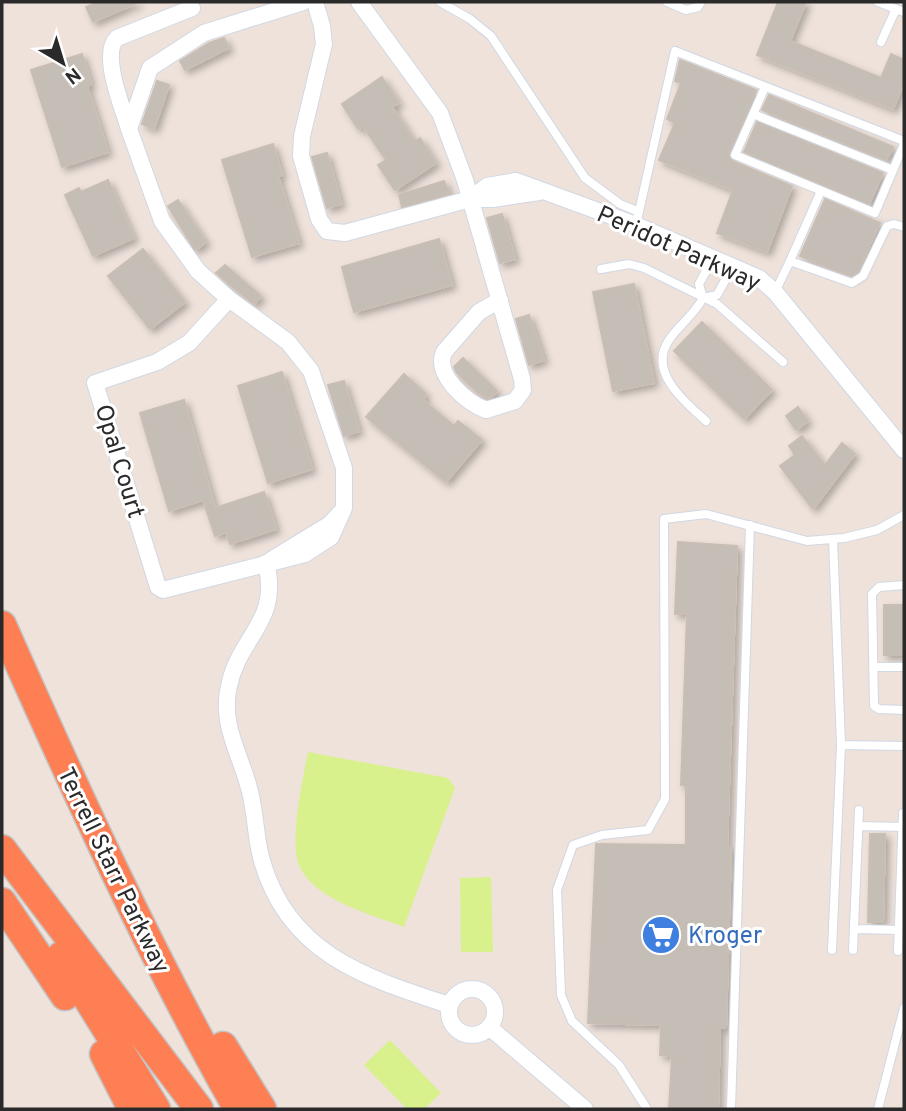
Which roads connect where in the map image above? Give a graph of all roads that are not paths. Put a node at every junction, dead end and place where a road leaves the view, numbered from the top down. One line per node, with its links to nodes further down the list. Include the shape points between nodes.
1 (303, 2): 10 (street)
2 (315, 2): 18 (street, Peridot Parkway, via 324,44 301,153 325,230 345,233)
3 (359, 2): 18 (street, via 440,113)
4 (440, 2): 20 (lane, via 491,36 586,178)
5 (667, 2): 6 (lane, via 687,10)
6 (701, 2)
7 (878, 2): 9 (lane)
8 (190, 5): 10 (street); 14 (street, via 112,43 110,61)
9 (900, 11): 11 (lane)
10 (204, 33): 14 (street, via 150,68)
11 (881, 42)
12 (765, 87): 13 (lane); 15 (lane); 20 (lane, via 675,51)
13 (753, 114): 16 (lane); 17 (lane, via 735,155)
14 (129, 129): 29 (street, via 162,221 198,271)
15 (904, 143): 16 (lane)
16 (893, 170): 19 (lane)
17 (821, 191): 19 (lane); 24 (lane)
18 (470, 199): 20 (street, Peridot Parkway, via 487,186 512,181); 30 (street)
19 (875, 213): 21 (lane)
20 (638, 219): 23 (street, Peridot Parkway)
21 (887, 226): 22 (lane); 24 (lane, via 863,276 852,283)
22 (904, 227)
23 (713, 258): 25 (street, Peridot Parkway); 28 (lane, via 699,284)
24 (790, 261): 27 (lane)
25 (733, 266): 27 (street, Peridot Parkway); 28 (lane, via 717,295)
26 (601, 269): 28 (lane, via 629,264 644,268)
27 (775, 292): 33 (street, Peridot Parkway)
28 (703, 298): 31 (lane, via 729,312); 32 (lane, via 664,352 670,387)
29 (229, 299): 37 (street, via 288,342 311,371 344,468 344,508 336,531 322,545 298,557); 37 (street, Opal Court, via 189,343 157,362 95,383 158,586 163,590)
30 (500, 300): 30 (street, via 523,390 515,401 486,410 446,378 441,360 475,315)
31 (783, 362)
32 (706, 421)
33 (904, 450)
34 (904, 515): 36 (lane, via 877,530)
35 (750, 525): 36 (lane, via 807,541); 69 (lane, via 706,514 664,519 665,799 648,830 602,835 573,845 557,890 561,995 572,1021 619,1065); 70 (lane)
36 (833, 539): 43 (lane)
37 (266, 564): 58 (street, via 266,613 234,668 227,706 229,733 250,789 259,849 270,883 296,926 335,960 390,986)
38 (904, 585): 40 (lane, via 879,587 872,594)
39 (2, 625): 50 (highway, Terrell Starr Parkway)
40 (873, 667): 41 (lane); 42 (lane, via 874,706)
41 (904, 667)
42 (904, 710)
43 (841, 745): 44 (lane); 55 (lane)
44 (904, 746)
45 (859, 810): 47 (lane)
46 (903, 813): 48 (lane)
47 (859, 826): 48 (lane); 53 (lane)
48 (903, 827): 54 (lane)
49 (2, 849): 65 (highway)
50 (103, 853): 66 (highway, Terrell Starr Parkway, via 187,1020); 67 (highway)
51 (2, 862): 64 (highway)
52 (2, 902): 61 (highway)
53 (854, 929): 54 (lane); 56 (lane)
54 (899, 930): 57 (lane)
55 (832, 950)
56 (853, 950)
57 (898, 951)
58 (450, 1006): 60 (street, via 449,1019 457,1031 477,1035); 60 (street, via 465,990 486,994 494,1007)
59 (904, 1008): 71 (lane)
60 (489, 1027): 68 (street)
61 (103, 1054): 62 (highway); 63 (highway)
62 (132, 1109)
63 (141, 1109)
64 (156, 1109)
65 (199, 1109)
66 (238, 1109)
67 (262, 1109)
68 (585, 1109)
69 (647, 1109)
70 (732, 1109)
71 (878, 1109)

